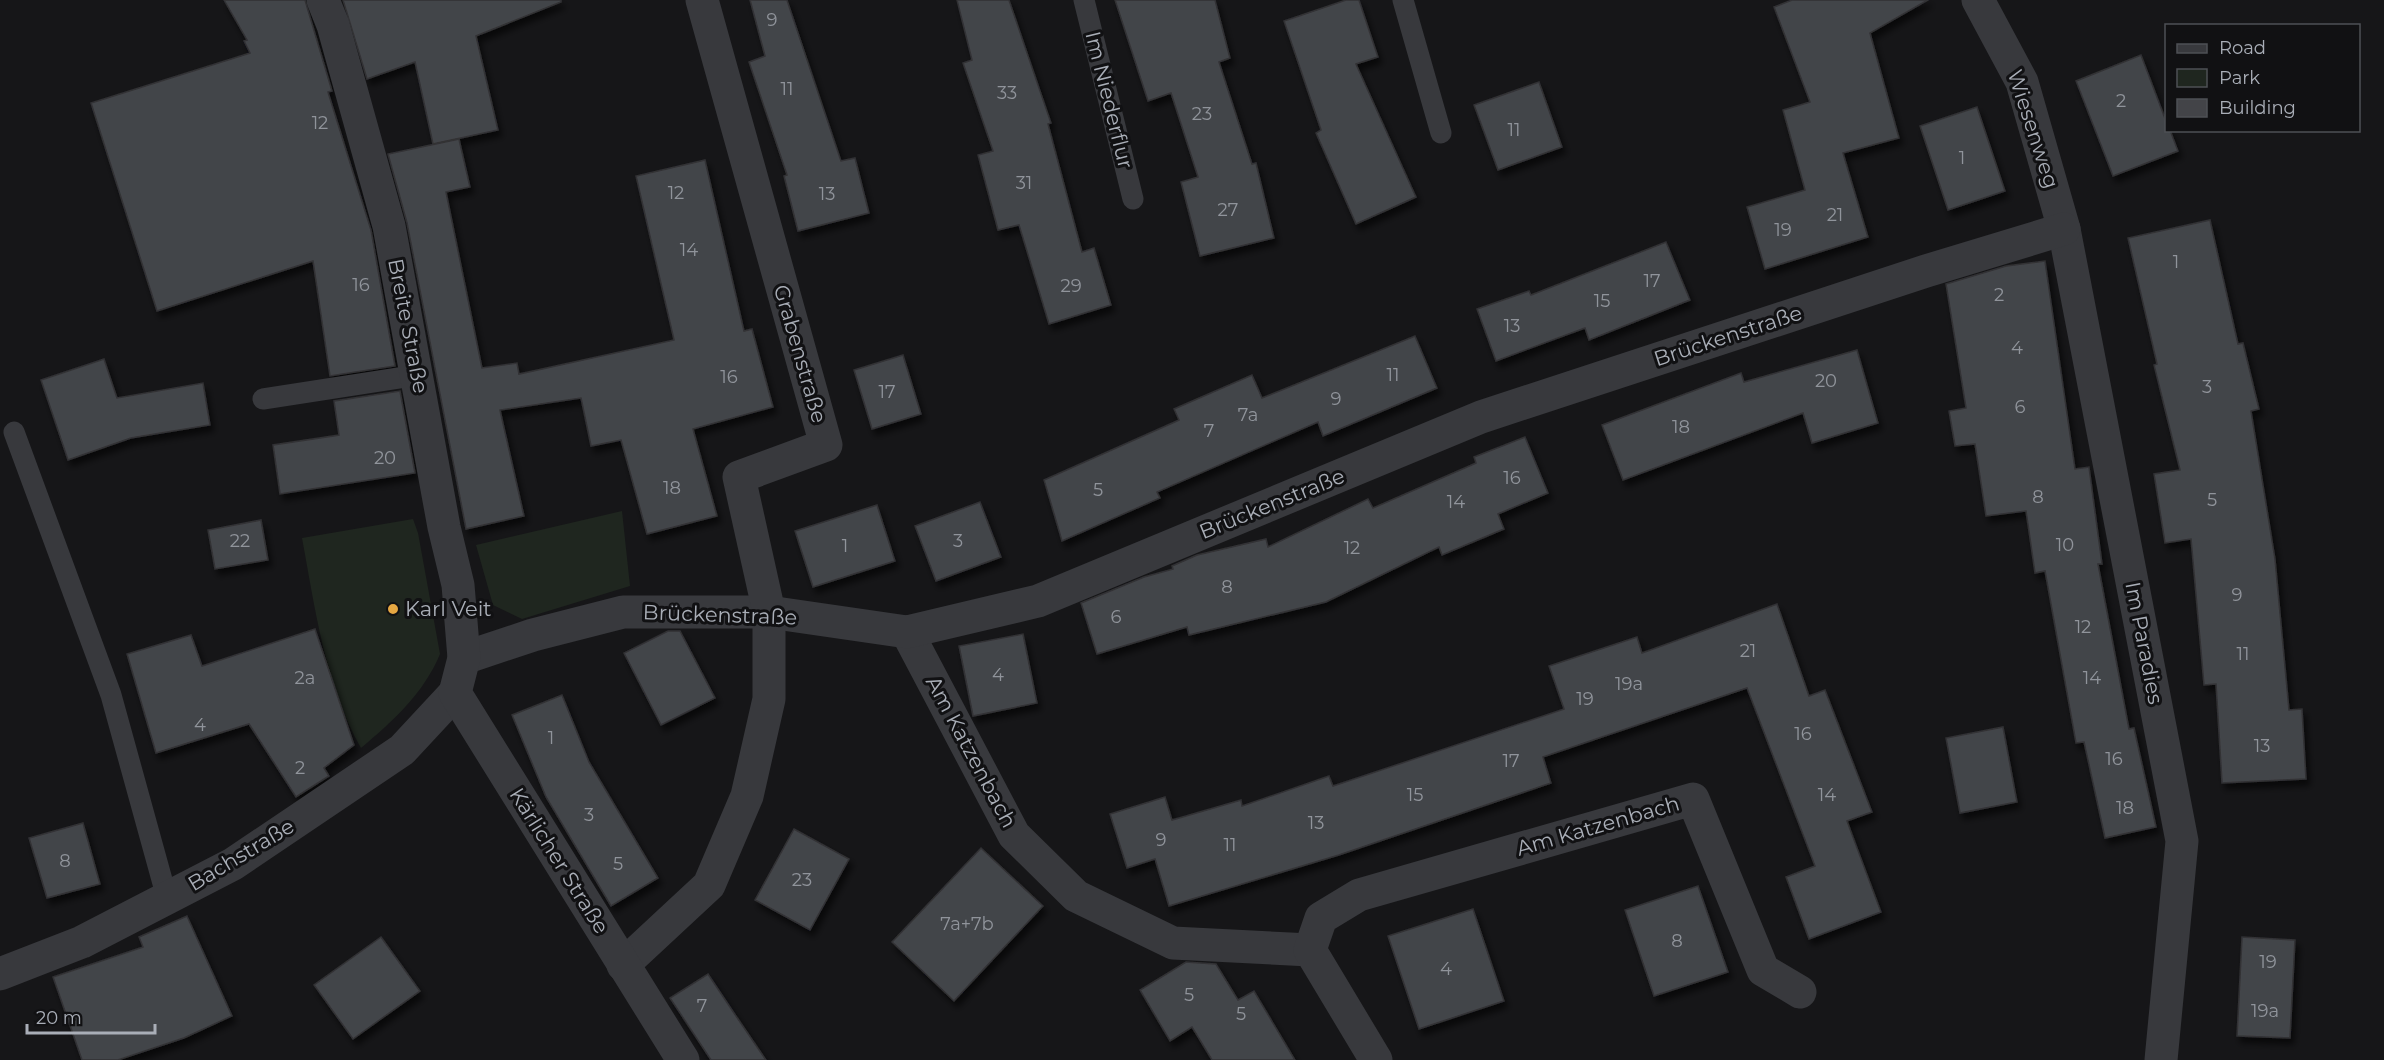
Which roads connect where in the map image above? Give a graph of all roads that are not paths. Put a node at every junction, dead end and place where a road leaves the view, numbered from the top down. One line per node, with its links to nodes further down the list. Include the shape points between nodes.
1 (323, 0): 9 (street, Breite Straße, via 389,226)
2 (702, 0): 12 (street, Grabenstraße, via 826,445 739,477)
3 (1084, 0): 7 (lane, Im Niederflur)
4 (1402, 0): 6 (lane)
5 (1978, 0): 8 (street, Wiesenweg, via 2022,82)
6 (1441, 133)
7 (1133, 199)
8 (2064, 229): 13 (street, Brückenstraße, via 1481,417 1038,600); 23 (street, Im Paradies, via 2182,841)
9 (418, 375): 10 (lane); 14 (street, Breite Straße, via 458,585)
10 (263, 399)
11 (14, 432): 16 (lane, via 111,695)
12 (769, 612): 13 (street, Brückenstraße); 14 (street, Brückenstraße, via 623,612); 18 (street, Grabenstraße, via 769,699 747,796 708,885)
13 (907, 632): 17 (street, Am Katzenbach, via 1014,835 1076,896 1173,943)
14 (464, 658): 15 (street)
15 (455, 693): 16 (street, Bachstraße, via 402,750 371,773 233,864); 18 (street, Kärlicher Straße)
16 (167, 898): 19 (street, Bachstraße, via 82,942)
17 (1310, 950): 20 (street, Am Katzenbach, via 1321,918 1359,895 1693,799 1763,970); 22 (street)
18 (623, 965): 21 (street, Kärlicher Straße)
19 (0, 974)
20 (1800, 992)
21 (683, 1060)
22 (1376, 1060)
23 (2161, 1060)

